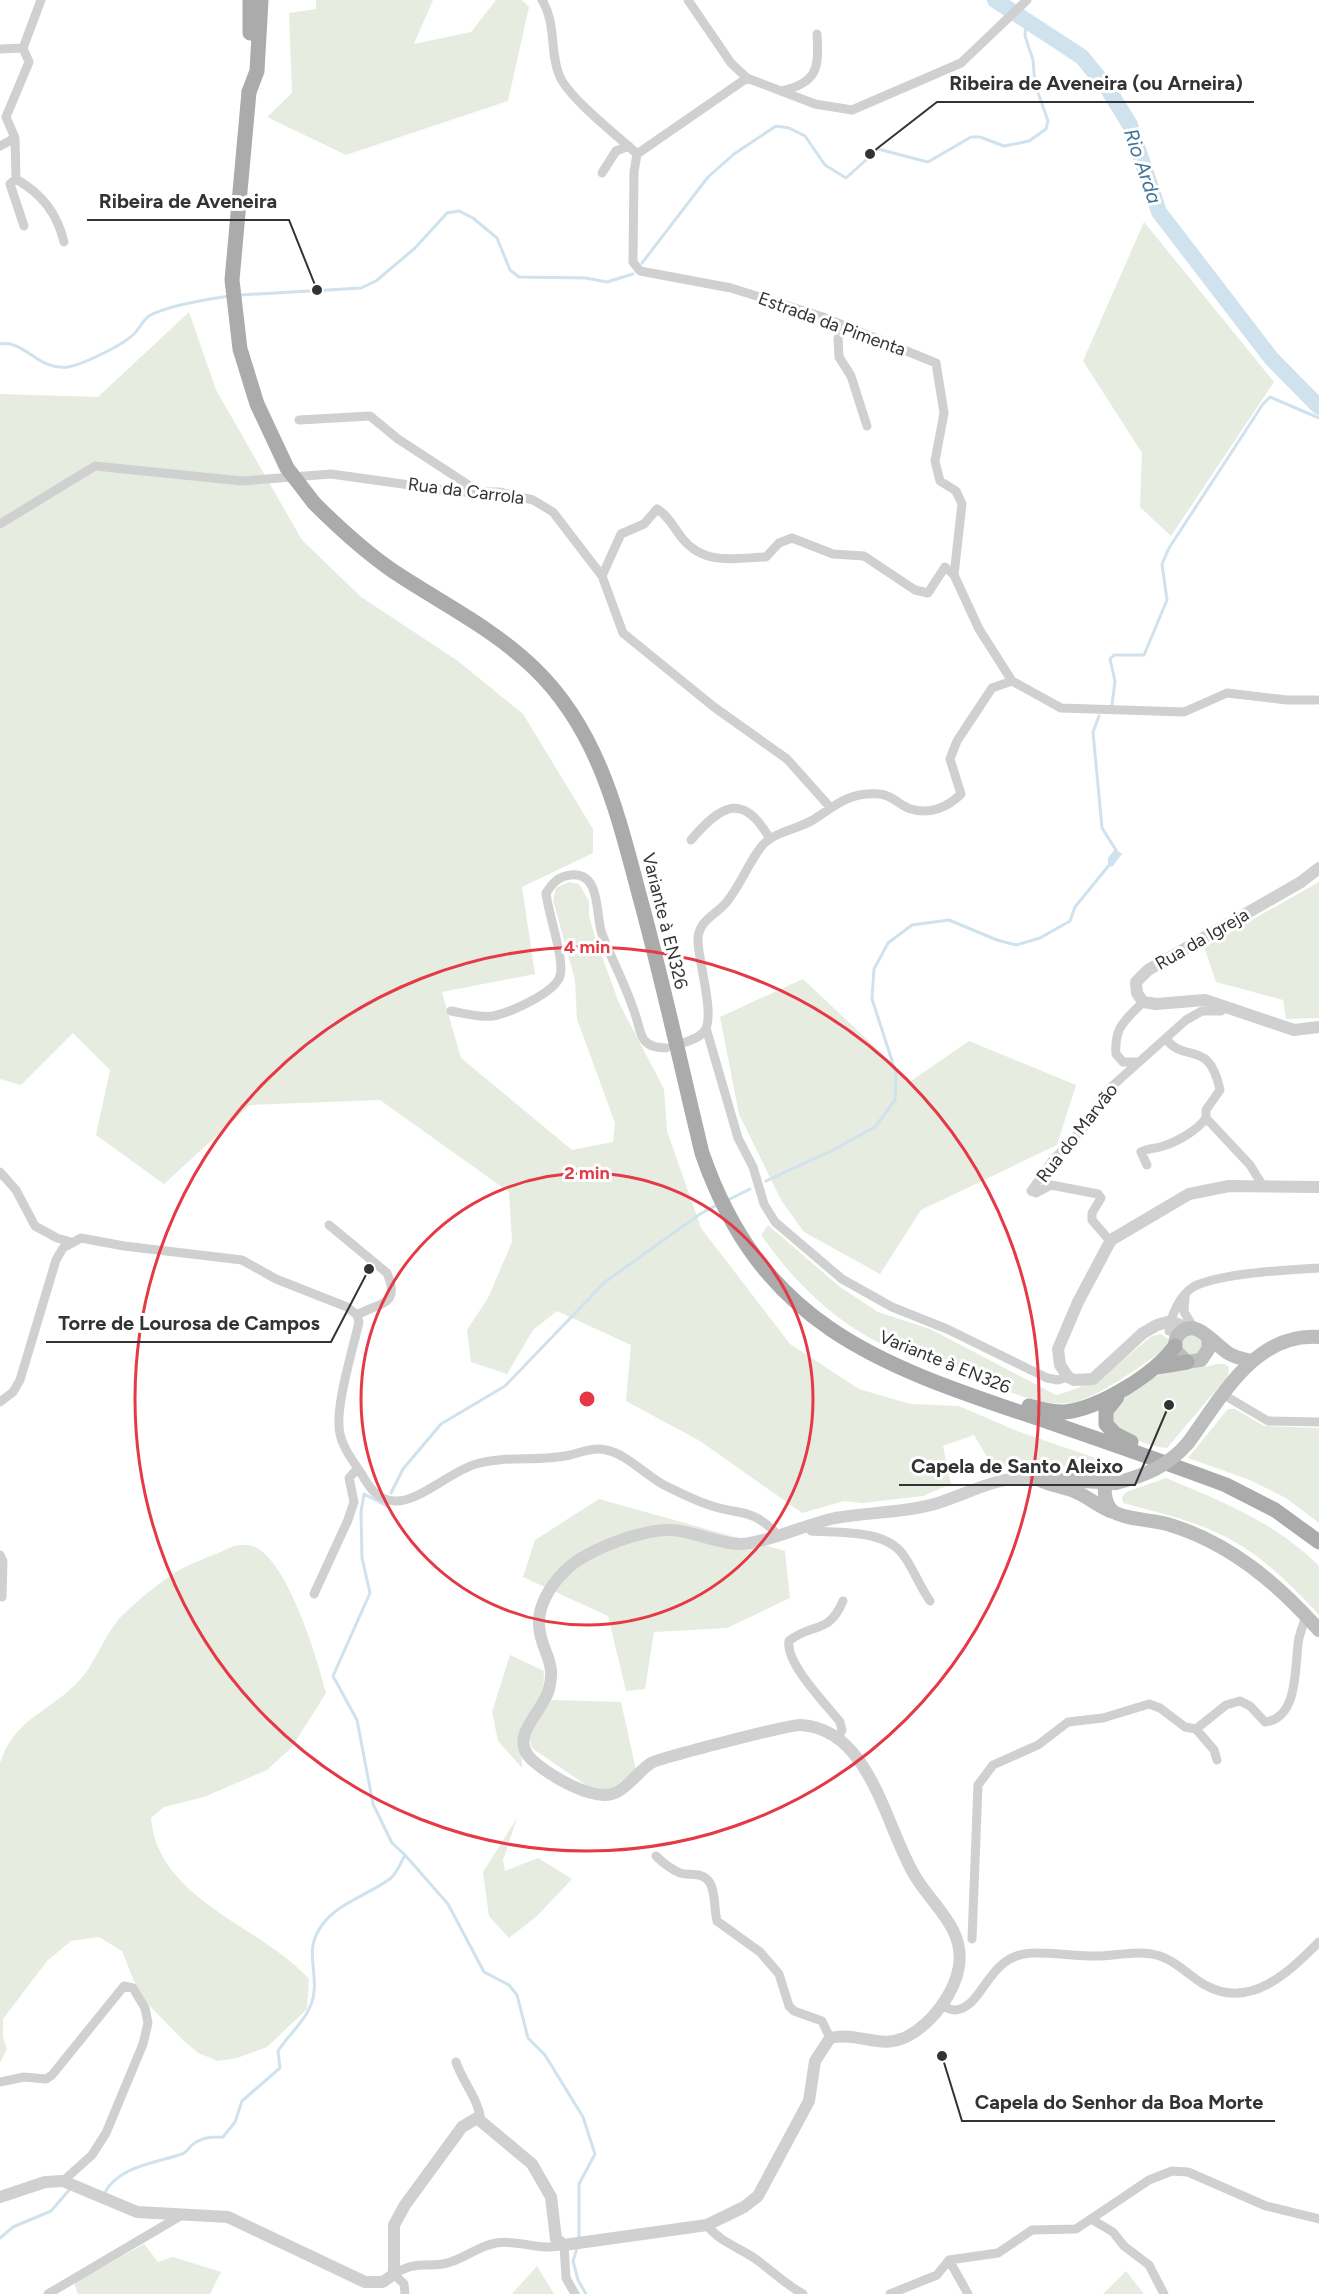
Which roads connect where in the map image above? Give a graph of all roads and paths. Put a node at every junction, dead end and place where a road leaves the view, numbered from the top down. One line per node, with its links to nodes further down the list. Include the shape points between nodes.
1 (41, 0): 9 (street)
2 (250, 0): 14 (main road, Variante à EN326)
3 (261, 0): 11 (main road, Variante à EN326)
4 (267, 0): 11 (main road, via 265,41)
5 (542, 0): 17 (street, via 549,15 560,77 574,96)
6 (688, 0): 12 (street, via 731,63)
7 (1024, 3): 13 (street, via 961,63 852,110 814,104)
8 (817, 34): 13 (street, via 819,63 813,75 802,84)
9 (23, 48): 10 (street); 15 (street, via 29,62 6,117)
10 (0, 49)
11 (256, 71): 14 (main road, Variante à EN326)
12 (747, 78): 13 (street); 18 (street)
13 (781, 91)
14 (249, 93): 67 (main road, Variante à EN326, bridge, via 232,280 240,349 257,404 287,468 347,536 394,571 487,629 535,669 587,737 616,806 702,1153 725,1208 760,1263 787,1295 830,1330 905,1372)
15 (15, 138): 16 (street); 20 (street)
16 (0, 146)
17 (628, 146): 18 (street); 19 (street, via 616,152)
18 (637, 154): 23 (street, Estrada da Pimenta, via 633,262 640,271 731,288)
19 (602, 173)
20 (16, 179): 21 (street, via 10,184); 22 (street, via 31,188 55,214)
21 (24, 226)
22 (64, 242)
23 (842, 325): 25 (street, via 838,357 851,376); 28 (street, Estrada da Pimenta, via 936,363 944,413 935,461 940,481 956,491 962,504)
24 (299, 420): 26 (street, via 370,416)
25 (867, 426)
26 (474, 492): 27 (street, Rua da Carrola, via 331,474 242,481 95,466); 29 (street, Rua da Carrola, via 499,492 533,500 552,512)
27 (0, 524)
28 (954, 575): 29 (street, via 945,567 928,593 889,574 864,556 833,554 792,538 779,543 766,556 723,561 705,555 683,540 666,514 657,509 644,524 621,534); 30 (street, via 979,628)
29 (602, 576): 32 (street, Rua da Carrola, via 623,633 714,707 787,759)
30 (1012, 681): 31 (street, via 1061,708 1184,712 1227,693); 32 (street, via 992,688 957,741 950,759 961,794 952,803 936,810 912,809 882,794 858,794)
31 (1319, 700)
32 (829, 806): 33 (street, via 812,820)
33 (770, 839): 34 (street, via 762,825 736,806 722,809); 39 (street, via 723,905 702,925 697,939 708,1007)
34 (691, 840)
35 (1319, 868): 36 (street, Rua da Igreja, via 1148,970 1136,982)
36 (1143, 1002): 37 (street, via 1156,1005 1204,1000); 44 (street, via 1126,1019 1115,1039 1116,1054 1123,1062)
37 (1225, 1007): 40 (street, via 1294,1030); 41 (street, Rua do Marvão, via 1221,1011 1202,1011)
38 (451, 1011): 43 (street, via 491,1016 553,987 560,976 560,963 546,894 561,877 573,874 593,887 602,933 630,994 645,1042)
39 (706, 1028): 42 (street); 64 (street, via 738,1138 775,1222 842,1279 892,1307 1047,1378)
40 (1319, 1028)
41 (1166, 1039): 44 (street, Rua do Marvão); 45 (street, via 1171,1046 1202,1055 1212,1066 1220,1090 1206,1110)
42 (686, 1042)
43 (666, 1048)
44 (1139, 1062): 51 (street, Rua do Marvão, via 1110,1088 1085,1126 1052,1161 1031,1191 1036,1193 1051,1185 1098,1194 1101,1198 1092,1220)
45 (1206, 1118): 46 (street, via 1185,1135 1160,1148 1141,1152); 48 (street, via 1250,1164)
46 (1147, 1165)
47 (0, 1172): 52 (street, via 16,1190 35,1226)
48 (1263, 1186): 49 (street); 51 (street, via 1229,1186 1189,1194)
49 (1319, 1187)
50 (329, 1225): 55 (street, via 387,1273 390,1281 390,1299)
51 (1110, 1241): 64 (street, via 1058,1349 1060,1365)
52 (71, 1242): 55 (street, via 81,1238 242,1260 276,1279 347,1307); 68 (street, via 56,1260 20,1380)
53 (1319, 1268): 54 (street, via 1238,1276 1194,1287)
54 (1185, 1295): 56 (street); 56 (street)
55 (357, 1316): 71 (street, via 339,1431)
56 (1179, 1332): 58 (main road); 62 (main road, via 1178,1356); 63 (main road); 64 (street, via 1151,1328 1093,1379)
57 (1319, 1337): 61 (main road, via 1294,1337)
58 (1208, 1338): 59 (main road); 60 (main road, via 1209,1348)
59 (1229, 1354): 60 (main road); 61 (main road)
60 (1204, 1357): 62 (main road)
61 (1251, 1361): 66 (main road)
62 (1187, 1362): 63 (main road)
63 (1157, 1366): 65 (main road)
64 (1068, 1377)
65 (1129, 1384): 67 (main road, via 1094,1405 1063,1412); 70 (main road, via 1106,1410 1106,1424 1115,1434)
66 (1224, 1395): 69 (street, via 1268,1421); 73 (main road, bridge, via 1165,1466)
67 (978, 1398): 70 (main road, Variante à EN326)
68 (0, 1402)
69 (1319, 1422)
70 (1156, 1458): 77 (main road, Variante à EN326, via 1226,1485 1275,1510)
71 (358, 1468): 76 (street, via 372,1491 395,1502 414,1497 458,1469 486,1461 532,1461 607,1450 690,1497 763,1519); 79 (street, via 349,1478 354,1502 348,1520)
72 (1036, 1478): 73 (main road); 74 (main road, via 1076,1491); 75 (street, via 995,1480 935,1504)
73 (1110, 1483): 74 (main road, via 1106,1503)
74 (1113, 1512): 83 (main road, via 1168,1524 1244,1559)
75 (807, 1526): 76 (street); 82 (street, via 811,1532 857,1534 881,1538 894,1545)
76 (778, 1535): 86 (street, via 746,1545 670,1530 649,1533 601,1548 565,1569 546,1594 539,1625 554,1673 548,1696 524,1731 523,1744 530,1758 587,1794 602,1796 616,1792 653,1762 799,1724 826,1731)
77 (1319, 1542)
78 (0, 1555): 80 (street)
79 (314, 1594)
80 (2, 1597)
81 (843, 1601): 86 (street, via 836,1617 811,1632 796,1635 787,1649 840,1722 842,1730)
82 (930, 1601)
83 (1306, 1615): 84 (main road); 85 (street, via 1284,1714 1265,1722 1240,1701 1226,1705)
84 (1319, 1630)
85 (1196, 1729): 87 (street, via 1214,1750); 89 (street, via 1185,1727 1149,1704 1103,1718 1068,1722 1038,1745 993,1765 978,1785)
86 (837, 1740): 91 (street, via 865,1769 916,1878 950,1922 958,1944 959,1966)
87 (1217, 1760)
88 (656, 1856): 92 (street, via 683,1874 706,1878 717,1922 759,1952 783,1982 789,2006 822,2021)
89 (972, 1940)
90 (1319, 1942): 91 (street, via 1281,1976 1250,1993 1226,1994 1204,1985 1178,1964 1158,1955 1019,1953 999,1965 969,2003 955,2010)
91 (942, 2006): 92 (street, via 913,2033 891,2044 844,2035)
92 (830, 2038): 101 (street, via 815,2061 809,2100 758,2196)
93 (456, 2062): 95 (street, via 475,2097)
94 (0, 2082): 96 (street, via 24,2077 46,2079 124,1986 133,1988 140,1996 148,2023 136,2062 99,2145)
95 (481, 2121): 102 (street, via 532,2164 551,2197 556,2239); 104 (street, via 477,2118 462,2127 405,2205 394,2225)
96 (63, 2181): 97 (street, via 45,2182); 98 (street, via 137,2212)
97 (0, 2197)
98 (184, 2213): 104 (street, via 228,2217 365,2282 383,2282); 105 (street)
99 (1091, 2219): 100 (street, via 1149,2180 1172,2171 1188,2172 1266,2206); 103 (street, via 1076,2229 1032,2230 998,2253); 111 (street, via 1113,2232 1149,2265)
100 (1319, 2219)
101 (707, 2225): 102 (street); 108 (street, via 717,2238 761,2262 779,2280)
102 (573, 2243): 104 (street, via 550,2249 519,2242 497,2243 443,2264 412,2264); 107 (street, via 566,2278)
103 (950, 2260): 109 (street, via 937,2275); 110 (street)
104 (394, 2274): 106 (street, via 404,2284)
105 (48, 2294)
106 (405, 2294)
107 (575, 2294)
108 (803, 2294)
109 (890, 2294)
110 (968, 2294)
111 (1164, 2294)

